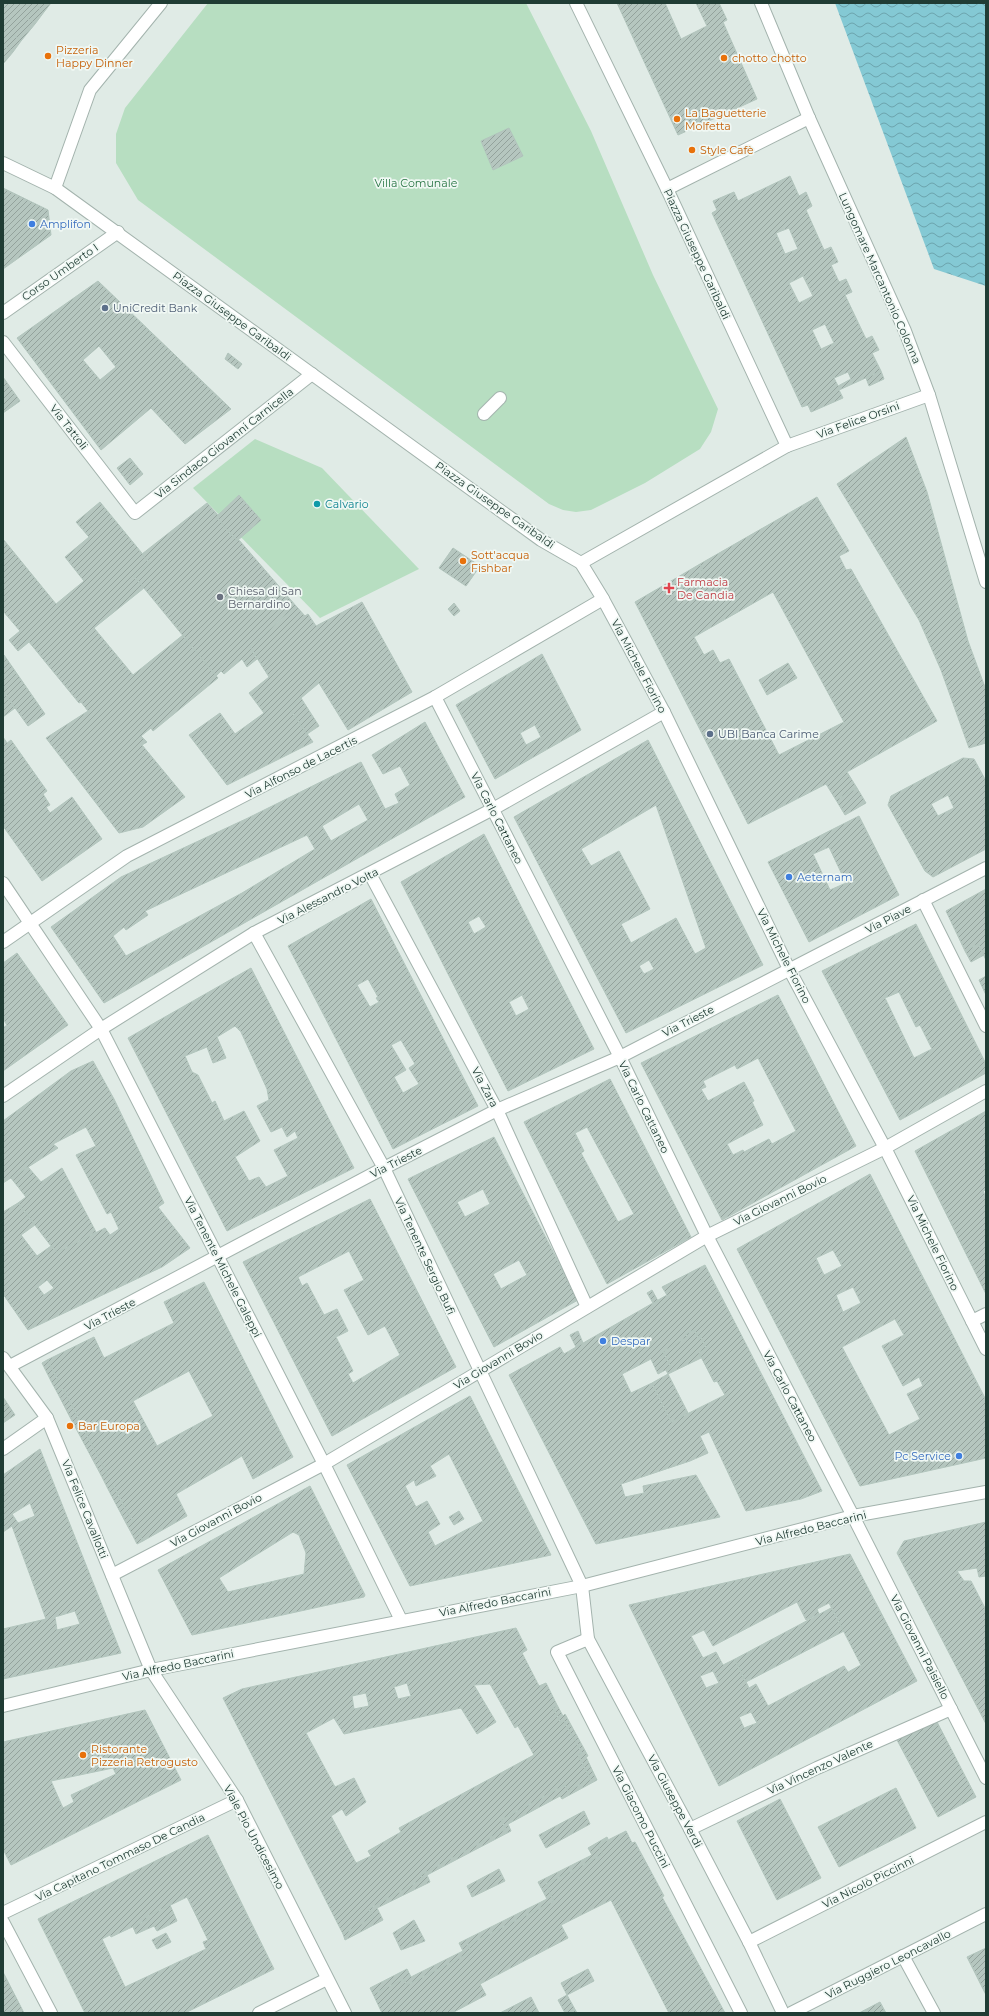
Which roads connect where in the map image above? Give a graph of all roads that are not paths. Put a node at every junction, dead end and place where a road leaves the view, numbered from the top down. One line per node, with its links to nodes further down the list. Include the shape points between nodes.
1 (161, 3): 6 (street, via 90,90)
2 (576, 3): 7 (street, Piazza Giuseppe Garibaldi)
3 (761, 3): 4 (street, Lungomare Marcantonio Colonna)
4 (809, 118): 7 (street); 12 (street, Lungomare Marcantonio Colonna, via 905,331)
5 (3, 163): 6 (street, Piazza Giuseppe Garibaldi)
6 (55, 188): 8 (street, Piazza Giuseppe Garibaldi)
7 (666, 190): 15 (street, Piazza Giuseppe Garibaldi)
8 (118, 232): 9 (street, Corso Umberto I); 11 (street, Piazza Giuseppe Garibaldi)
9 (3, 313)
10 (3, 342): 16 (street, Via Tattoli)
11 (312, 374): 16 (street, Via Sindaco Giovanni Carnicella); 17 (street, Piazza Giuseppe Garibaldi, via 541,540)
12 (929, 395): 15 (street, Via Felice Orsini); 18 (street, Lungomare Marcantonio Colonna)
13 (500, 398): 14 (street)
14 (484, 414)
15 (787, 446): 17 (street)
16 (135, 512)
17 (581, 563): 19 (street, Via Michele Fiorino)
18 (986, 582)
19 (603, 599): 20 (street, Via Alfonso de Lacertis); 21 (street, Via Michele Fiorino)
20 (435, 697): 22 (street, Via Carlo Cattaneo); 27 (street, Via Alfonso de Lacertis, via 127,856)
21 (664, 712): 22 (street, Via Alessandro Volta); 30 (street, Via Michele Fiorino)
22 (493, 810): 24 (street, Via Alessandro Volta); 33 (street, Via Carlo Cattaneo)
23 (986, 868): 26 (street, Via Piave)
24 (370, 874): 28 (street, Via Alessandro Volta); 36 (street, Via Zara)
25 (3, 883): 27 (street, Via Tenente Michele Galeppi)
26 (924, 900): 30 (street, Via Piave); 31 (street)
27 (31, 922): 29 (street, Via Alfonso de Lacertis); 32 (street, Via Tenente Michele Galeppi)
28 (254, 933): 32 (street, Via Alessandro Volta); 38 (street, Via Tenente Sergio Bufi)
29 (3, 942)
30 (789, 969): 33 (street, Via Trieste); 37 (street, Via Michele Fiorino)
31 (986, 1026)
32 (101, 1029): 35 (street, Via Alessandro Volta); 40 (street, Via Tenente Michele Galeppi)
33 (620, 1057): 36 (street, Via Trieste); 39 (street, Via Carlo Cattaneo)
34 (986, 1092): 37 (street, Via Giovanni Bovio)
35 (3, 1096)
36 (497, 1110): 38 (street, Via Trieste); 41 (street, Via Zara)
37 (885, 1148): 39 (street, Via Giovanni Bovio); 43 (street, Via Michele Fiorino)
38 (384, 1168): 40 (street, Via Trieste); 46 (street, Via Tenente Sergio Bufi)
39 (707, 1236): 41 (street, Via Giovanni Bovio); 51 (street, Via Carlo Cattaneo)
40 (218, 1257): 45 (street, Via Trieste); 49 (street, Via Tenente Michele Galeppi)
41 (586, 1307): 46 (street, Via Giovanni Bovio)
42 (986, 1314): 43 (street)
43 (972, 1321): 44 (street, Via Michele Fiorino)
44 (986, 1349)
45 (6, 1362): 47 (street, Via Felice Cavallotti)
46 (479, 1371): 49 (street, Via Giovanni Bovio); 53 (street, Via Tenente Sergio Bufi)
47 (47, 1418): 48 (street); 52 (street, Via Felice Cavallotti)
48 (3, 1449)
49 (324, 1464): 52 (street, Via Giovanni Bovio); 54 (street, Via Tenente Michele Galeppi)
50 (986, 1492): 51 (street, Via Alfredo Baccarini)
51 (853, 1516): 53 (street, Via Alfredo Baccarini); 58 (street, Via Giovanni Paisiello)
52 (112, 1575): 56 (street, Via Felice Cavallotti)
53 (582, 1586): 54 (street, Via Alfredo Baccarini); 55 (street, Via Giuseppe Verdi)
54 (401, 1620): 56 (street, Via Alfredo Baccarini)
55 (588, 1639): 62 (street, Via Giuseppe Verdi); 72 (street, Via Giacomo Puccini, via 557,1652)
56 (151, 1670): 57 (street, Via Alfredo Baccarini); 60 (street, Viale Pio Undicesimo)
57 (3, 1706)
58 (951, 1709): 59 (street, Via Giovanni Paisiello); 62 (street, Via Vincenzo Valente, via 817,1768)
59 (986, 1778)
60 (237, 1800): 63 (street, Via Capitano Tommaso De Candia); 68 (street, Viale Pio Undicesimo)
61 (986, 1822): 66 (street, Via Nicolò Piccinni)
62 (690, 1829): 66 (street, Via Giuseppe Verdi)
63 (3, 1913)
64 (986, 1914): 67 (street, Via Ruggiero Leoncavallo)
65 (3, 1922): 69 (street)
66 (749, 1942): 73 (street, Via Giuseppe Verdi)
67 (904, 1956): 74 (street, Via Ruggiero Leoncavallo); 75 (street)
68 (327, 1979): 70 (street); 71 (street, Viale Pio Undicesimo)
69 (52, 2013)
70 (259, 2013)
71 (344, 2013)
72 (741, 2013)
73 (783, 2013)
74 (791, 2013)
75 (934, 2013)

